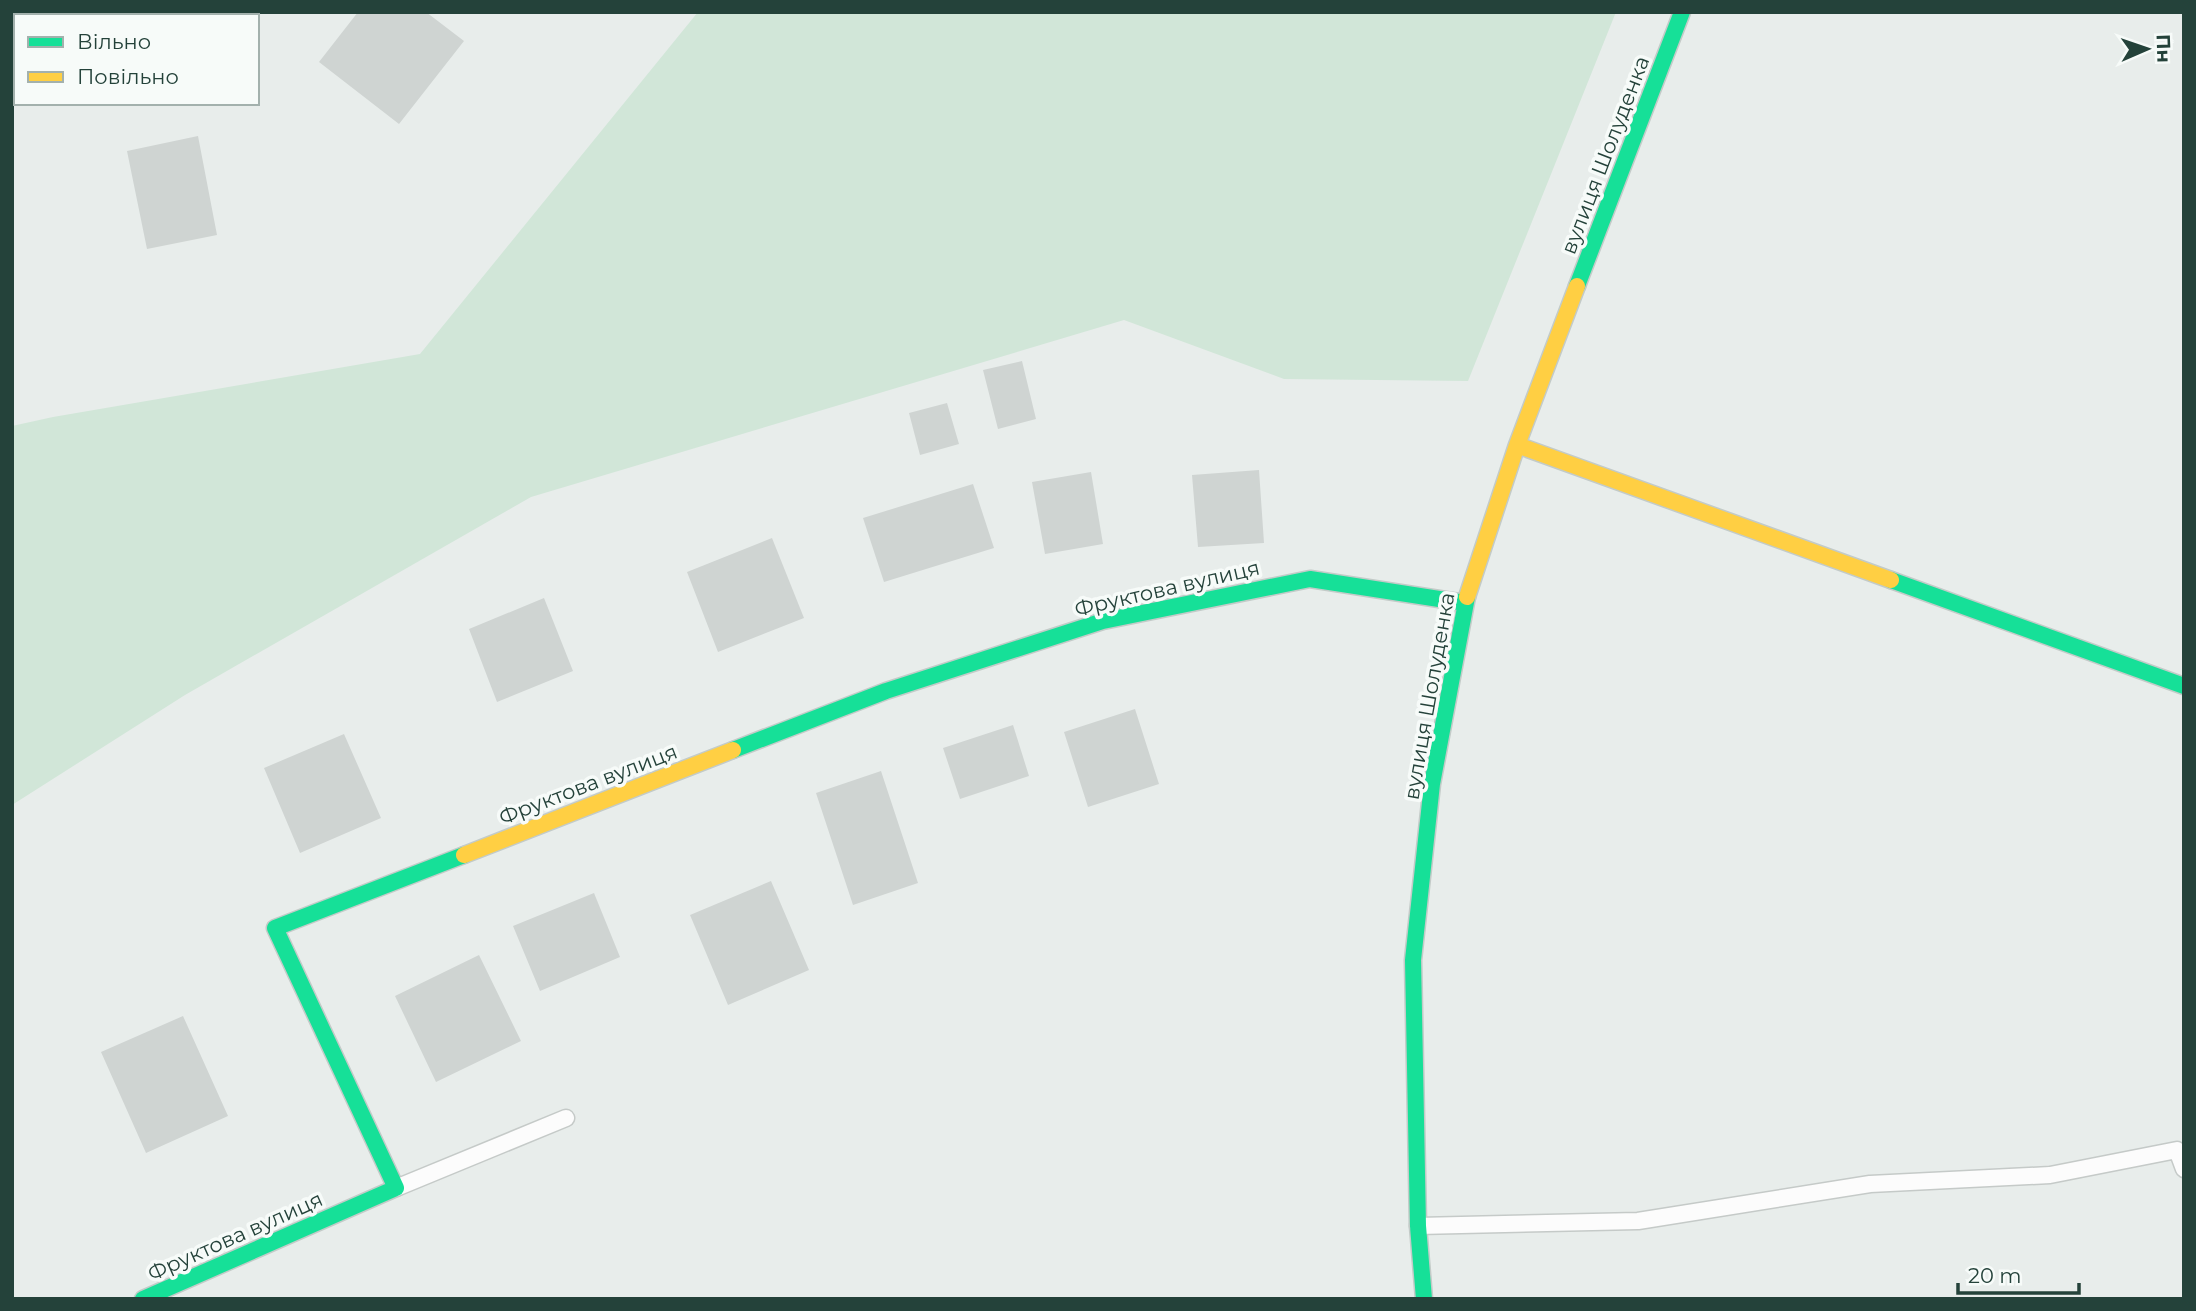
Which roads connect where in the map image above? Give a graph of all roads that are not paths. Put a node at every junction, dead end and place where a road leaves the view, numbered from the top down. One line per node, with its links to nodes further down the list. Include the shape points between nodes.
1 (1682, 12): 2 (street, вулиця Шолуденка)
2 (1517, 445): 3 (street, вулиця Шолуденка); 4 (street)
3 (1465, 603): 7 (street, Фруктова вулиця, via 1310,579 1103,621 886,691 275,928); 8 (street, вулиця Шолуденка, via 1432,784 1413,960)
4 (2184, 686)
5 (566, 1118): 7 (lane)
6 (2184, 1169): 8 (lane, via 2177,1150 2050,1175 1870,1184 1638,1221)
7 (396, 1188): 9 (street, Фруктова вулиця)
8 (1418, 1226): 10 (street, вулиця Шолуденка)
9 (143, 1299)
10 (1424, 1299)

